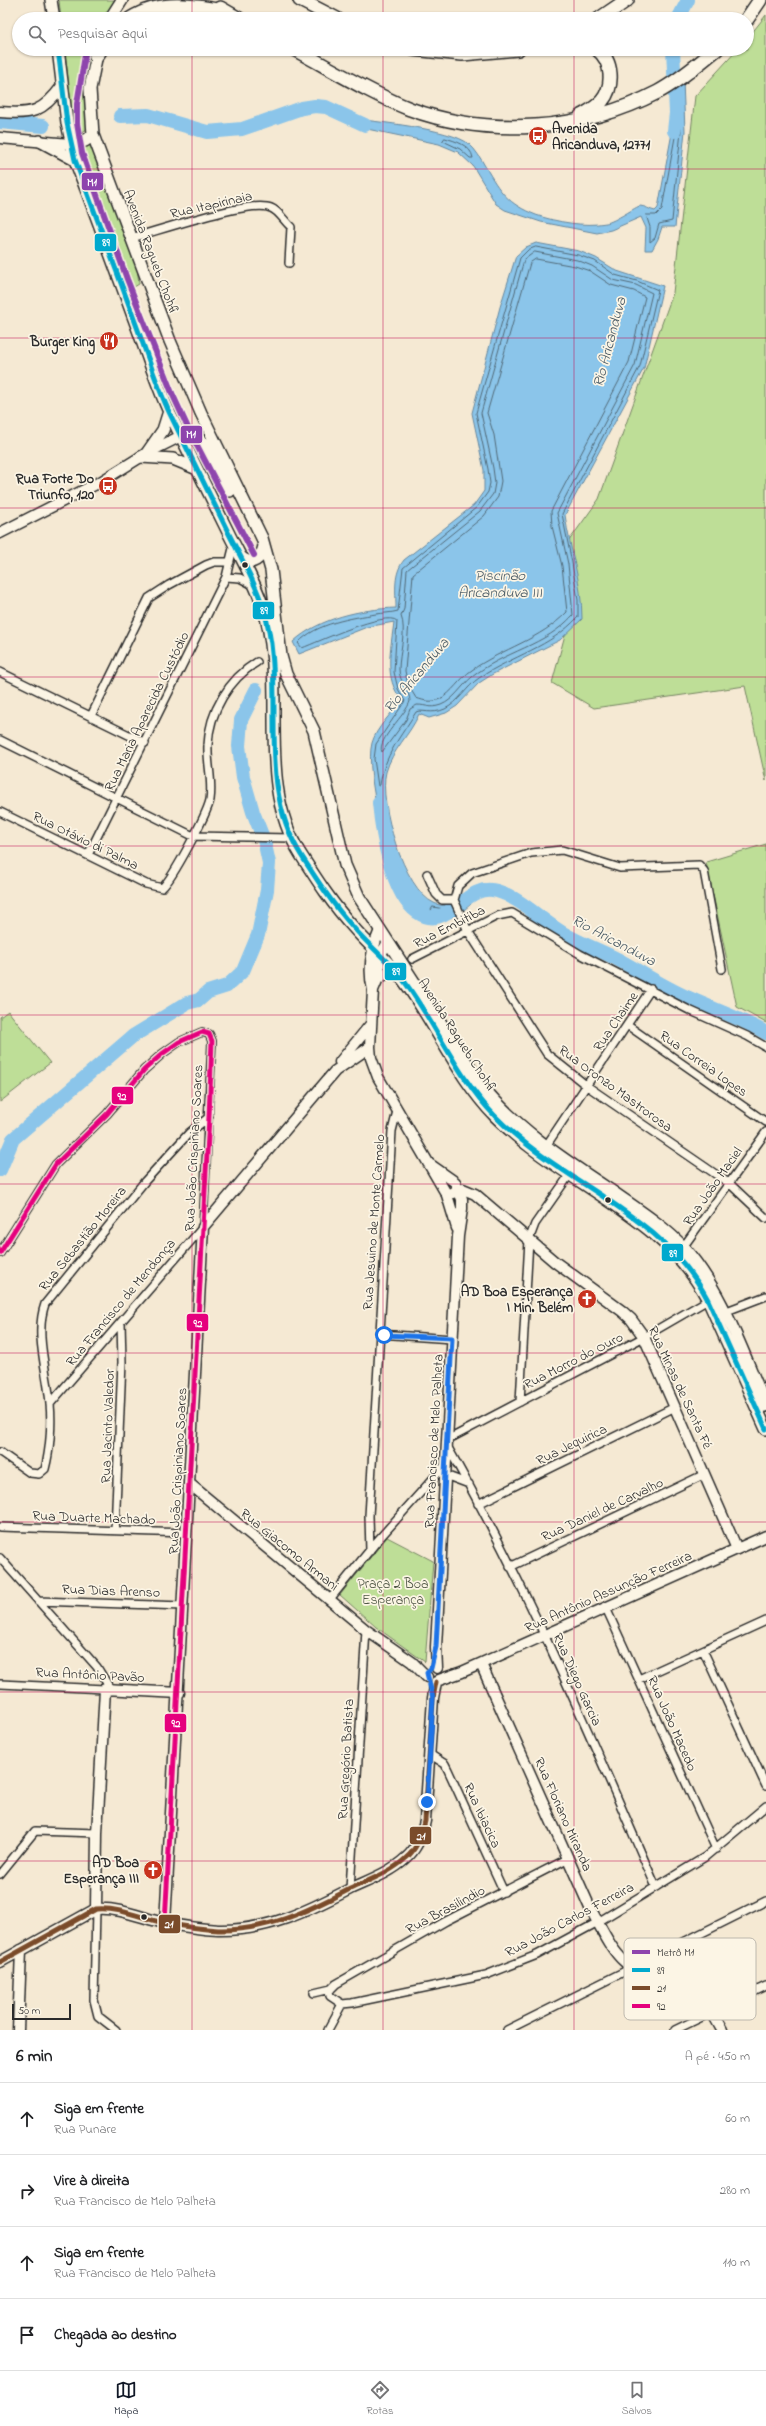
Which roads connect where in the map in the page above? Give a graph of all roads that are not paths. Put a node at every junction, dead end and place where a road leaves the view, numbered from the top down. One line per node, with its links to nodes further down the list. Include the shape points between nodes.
1 (51, 0): 7 (main road)
2 (122, 0): 8 (main road)
3 (207, 0): 10 (highway)
4 (300, 0): 11 (highway)
5 (627, 0): 12 (highway)
6 (760, 0): 13 (highway)
7 (53, 12)
8 (114, 12)
9 (142, 12): 10 (highway, via 167,5 198,6)
10 (227, 12)
11 (324, 12)
12 (609, 12)
13 (752, 12)
14 (59, 56): 19 (main road, Avenida Ragueb Chohfi)
15 (97, 56): 22 (main road, Avenida Ragueb Chohfi, via 90,89)
16 (307, 56): 21 (highway, via 382,97 444,119 497,126 548,126)
17 (604, 56): 21 (highway, via 610,69 609,89 598,105)
18 (708, 56): 21 (highway, via 659,92 606,113)
19 (62, 86): 20 (street, via 49,104 38,110 25,113); 25 (main road, Avenida Ragueb Chohfi)
20 (0, 112)
21 (568, 122)
22 (93, 135): 25 (main road, via 85,141); 27 (main road, Avenida Ragueb Chohfi)
23 (0, 138): 24 (street)
24 (40, 142): 25 (street); 26 (main road)
25 (70, 144): 26 (main road, Avenida Ragueb Chohfi)
26 (75, 160): 29 (main road, Avenida Ragueb Chohfi)
27 (131, 238): 28 (street, Rua Itapirinaia, via 256,205 277,211 291,227); 33 (main road, Avenida Ragueb Chohfi, via 189,388)
28 (289, 263)
29 (169, 411): 30 (main road, Avenida Ragueb Chohfi); 31 (main road, via 163,430)
30 (181, 436): 31 (street); 32 (main road, Avenida Ragueb Chohfi); 33 (main road, via 197,438 208,446 241,513)
31 (144, 455): 32 (main road, via 173,458); 34 (street, via 102,481)
32 (197, 469): 35 (main road, Avenida Ragueb Chohfi)
33 (257, 528): 36 (main road, Avenida Ragueb Chohfi)
34 (0, 533)
35 (234, 544): 37 (main road, Avenida Ragueb Chohfi); 38 (street, Rua Maria Aparecida Custódio)
36 (264, 546): 37 (main road, via 261,556 255,561 248,562); 53 (main road, Avenida Ragueb Chohfi, via 271,570 281,656 286,674 314,731 345,865 359,897)
37 (241, 557): 40 (main road, Avenida Ragueb Chohfi)
38 (230, 562): 39 (street, Rua Maria Aparecida Custódio); 43 (street, via 206,565 149,598)
39 (226, 577): 40 (street, via 240,578); 45 (street, Rua Maria Aparecida Custódio)
40 (255, 586): 49 (main road, Avenida Ragueb Chohfi, via 271,642 276,777 281,809)
41 (257, 662): 48 (street, via 235,679 215,712 209,729 209,802 204,817)
42 (0, 672): 43 (street)
43 (91, 716): 45 (street)
44 (0, 740): 46 (street)
45 (145, 743): 46 (street, Rua Maria Aparecida Custódio)
46 (118, 797): 48 (street); 50 (street, Rua Maria Aparecida Custódio)
47 (0, 812): 50 (street, Rua Otávio di Palma)
48 (192, 836): 49 (street); 50 (street, Rua Otávio di Palma, via 162,888 146,884)
49 (292, 838): 56 (main road, Avenida Ragueb Chohfi, via 328,895 353,928)
50 (88, 855)
51 (427, 874): 52 (street, via 436,894 442,900)
52 (454, 903): 54 (street, Rua Oronzo Mastrorosa); 58 (street, via 458,886 472,872 532,853 562,850 620,868 699,865 704,872)
53 (380, 930): 55 (main road, Avenida Ragueb Chohfi); 56 (street, Rua Francisco de Melo Palheta)
54 (468, 931): 57 (street, Rua Embitiba); 61 (street, Rua Embitiba, via 497,916 516,914 580,954); 68 (street, Rua Oronzo Mastrorosa, via 547,1054)
55 (388, 942): 56 (street, Rua Francisco de Melo Palheta); 73 (main road, Avenida Ragueb Chohfi, via 482,1085 505,1112)
56 (376, 950): 59 (main road, Avenida Ragueb Chohfi); 60 (street, Rua Francisco de Melo Palheta); 62 (street, Rua Francisco de Melo Palheta, via 370,978)
57 (412, 959)
58 (722, 969)
59 (398, 972): 60 (main road, via 387,973); 75 (main road, Avenida Ragueb Chohfi, via 482,1101 506,1126)
60 (378, 978): 62 (street, Rua Francisco de Melo Palheta)
61 (651, 989): 64 (street, Rua Chaime); 66 (street)
62 (373, 990): 63 (street, Rua Francisco de Melo Palheta)
63 (371, 1024): 65 (street, Rua Francisco de Melo Palheta); 67 (street, Rua Francisco de Mendonça)
64 (627, 1025): 68 (street, Rua Chaime); 71 (street, Rua Correia Lopes)
65 (370, 1047): 67 (street, Rua Francisco de Mendonça); 69 (street, Rua Francisco de Melo Palheta, via 376,1072)
66 (766, 1047)
67 (335, 1071): 80 (street, Rua Francisco de Mendonça)
68 (587, 1086): 73 (street, Rua Chaime); 76 (street, Rua Oronzo Mastrorosa)
69 (397, 1111): 74 (street, Rua Francisco de Melo Palheta); 89 (street, Rua Jesuino de Monte Carmelo, via 392,1131)
70 (209, 1117): 80 (street, Rua João Crispiniano Soares); 84 (street, Rua João Crispiniano Soares, via 212,1041 209,1034 198,1034 162,1054 144,1070 107,1114 56,1164); 93 (street, Rua Sebastião Moreira, via 188,1133 145,1181 49,1297 42,1311 41,1323)
71 (766, 1122)
72 (766, 1132): 76 (street, Rua João Maciel)
73 (546, 1146): 83 (main road, Avenida Ragueb Chohfi, via 647,1216)
74 (428, 1162): 77 (street, Rua Francisco de Melo Palheta, via 449,1176); 78 (street, Rua Francisco de Melo Palheta)
75 (570, 1174): 82 (street, via 535,1224); 83 (main road, Avenida Ragueb Chohfi)
76 (730, 1184): 79 (street, Rua Oronzo Mastrorosa); 83 (street, Rua João Maciel)
77 (459, 1190): 78 (street); 81 (street, Rua Francisco de Melo Palheta, via 462,1209); 82 (street, Rua Minas de Santa Fé, via 475,1194)
78 (447, 1195): 81 (street, Rua Francisco de Melo Palheta)
79 (766, 1218)
80 (203, 1227): 88 (street, Rua Francisco de Mendonça); 103 (street, Rua João Crispiniano Soares)
81 (458, 1236): 91 (street, Rua Francisco de Melo Palheta)
82 (529, 1240): 90 (street, Rua Minas de Santa Fé, via 622,1311); 92 (street)
83 (680, 1251): 86 (main road, Avenida Ragueb Chohfi); 87 (main road, Avenida Ragueb Chohfi, via 703,1272)
84 (0, 1253)
85 (766, 1296): 87 (street)
86 (708, 1300): 90 (street, Rua Morro do Ouro); 96 (main road, Avenida Ragueb Chohfi)
87 (724, 1312): 94 (main road, Avenida Ragueb Chohfi)
88 (122, 1322): 93 (street, Rua Francisco de Mendonça); 106 (street, Rua Jacinto Valedor)
89 (379, 1334): 91 (street); 110 (street, Rua Jesuino de Monte Carmelo, via 369,1516)
90 (644, 1337): 92 (street, Rua Morro do Ouro); 95 (street, Rua Minas de Santa Fé)
91 (452, 1338): 97 (street, Rua Francisco de Melo Palheta)
92 (520, 1402): 97 (street, Rua Morro do Ouro)
93 (50, 1404): 98 (street, Rua Sebastião Moreira, via 46,1464 43,1472 30,1473)
94 (766, 1406)
95 (675, 1407): 100 (street, Rua Minas de Santa Fé); 104 (street, Rua Jequirica)
96 (766, 1429)
97 (447, 1443): 99 (street, Rua Francisco de Melo Palheta); 102 (street, Rua Diego Garcia)
98 (0, 1452)
99 (446, 1464): 101 (street, Rua Francisco de Melo Palheta); 110 (street)
100 (705, 1474): 109 (street, Rua Minas de Santa Fé); 112 (street, Rua Daniel de Carvalho)
101 (445, 1476): 102 (street); 122 (street, Rua Francisco de Melo Palheta)
102 (469, 1484): 104 (street, Rua Diego Garcia)
103 (191, 1485): 107 (street, Rua João Crispiniano Soares); 113 (street, Rua Giacomo Armani)
104 (478, 1504): 112 (street, Rua Diego Garcia)
105 (0, 1527): 106 (street, Rua Duarte Machado)
106 (115, 1530): 107 (street, Rua Duarte Machado)
107 (187, 1533): 115 (street, Rua João Crispiniano Soares)
108 (766, 1536): 109 (street, Rua Antônio Assunção Ferreira)
109 (738, 1549): 116 (street, Rua Antônio Assunção Ferreira)
110 (370, 1551): 113 (street)
111 (0, 1558): 114 (street)
112 (510, 1567): 119 (street, Rua Diego Garcia)
113 (330, 1599): 118 (street, Rua Giacomo Armani)
114 (38, 1601): 115 (street, Rua Dias Arenso); 125 (street, via 97,1667)
115 (183, 1606): 126 (street, Rua João Crispiniano Soares)
116 (606, 1608): 119 (street, Rua Antônio Assunção Ferreira); 123 (street, Rua João Macedo)
117 (766, 1621): 120 (street)
118 (366, 1630): 122 (street, Rua Giacomo Armani); 135 (street, Rua Gregório Batista)
119 (544, 1636): 121 (street, Rua Antônio Assunção Ferreira); 134 (street, Rua Diego Garcia)
120 (703, 1650): 123 (street); 128 (street)
121 (481, 1664): 122 (street, Rua Antônio Assunção Ferreira, via 462,1672); 132 (street, Rua Floriano Miranda)
122 (434, 1675): 127 (street, Rua Francisco de Melo Palheta)
123 (639, 1679): 131 (street, Rua João Macedo)
124 (0, 1684): 125 (street, Rua Antônio Pavão)
125 (108, 1689): 126 (street, Rua Antônio Pavão); 130 (street)
126 (179, 1693): 140 (street, Rua João Crispiniano Soares)
127 (431, 1755): 135 (street, Rua Francisco de Melo Palheta, via 425,1821 418,1842 407,1858 391,1870); 136 (street, Rua Ibiacica, via 445,1764)
128 (766, 1786)
129 (766, 1806): 131 (street, Rua João Carlos Ferreira)
130 (97, 1833): 133 (street, via 36,1831); 138 (street)
131 (716, 1849): 134 (street, Rua João Carlos Ferreira)
132 (568, 1859): 136 (street, Rua Brasilindio); 139 (street, Rua Floriano Miranda)
133 (0, 1874)
134 (656, 1887): 139 (street, Rua João Carlos Ferreira)
135 (350, 1889): 140 (street, Rua Francisco de Melo Palheta, via 311,1910 262,1926 218,1930)
136 (504, 1892): 147 (street, Rua Brasilindio, via 446,1921)
137 (766, 1901): 141 (street)
138 (96, 1909): 140 (street, Rua Francisco de Melo Palheta, via 109,1909); 142 (street); 154 (street, via 94,2000 98,2016)
139 (598, 1922): 143 (street, Rua Floriano Miranda); 150 (street, Rua João Carlos Ferreira, via 537,1955 486,1975)
140 (165, 1923)
141 (693, 1938)
142 (21, 1950): 144 (street); 153 (street)
143 (624, 1961)
144 (0, 1962)
145 (624, 1973): 156 (street)
146 (766, 1986): 148 (street)
147 (333, 1987): 149 (street, Rua Brasilindio); 150 (street, via 330,1996)
148 (756, 1991)
149 (314, 1993)
150 (342, 2004): 155 (street)
151 (694, 2020): 157 (street)
152 (717, 2020): 158 (street)
153 (18, 2030)
154 (116, 2030)
155 (328, 2030)
156 (507, 2030)
157 (675, 2030)
158 (722, 2030)

